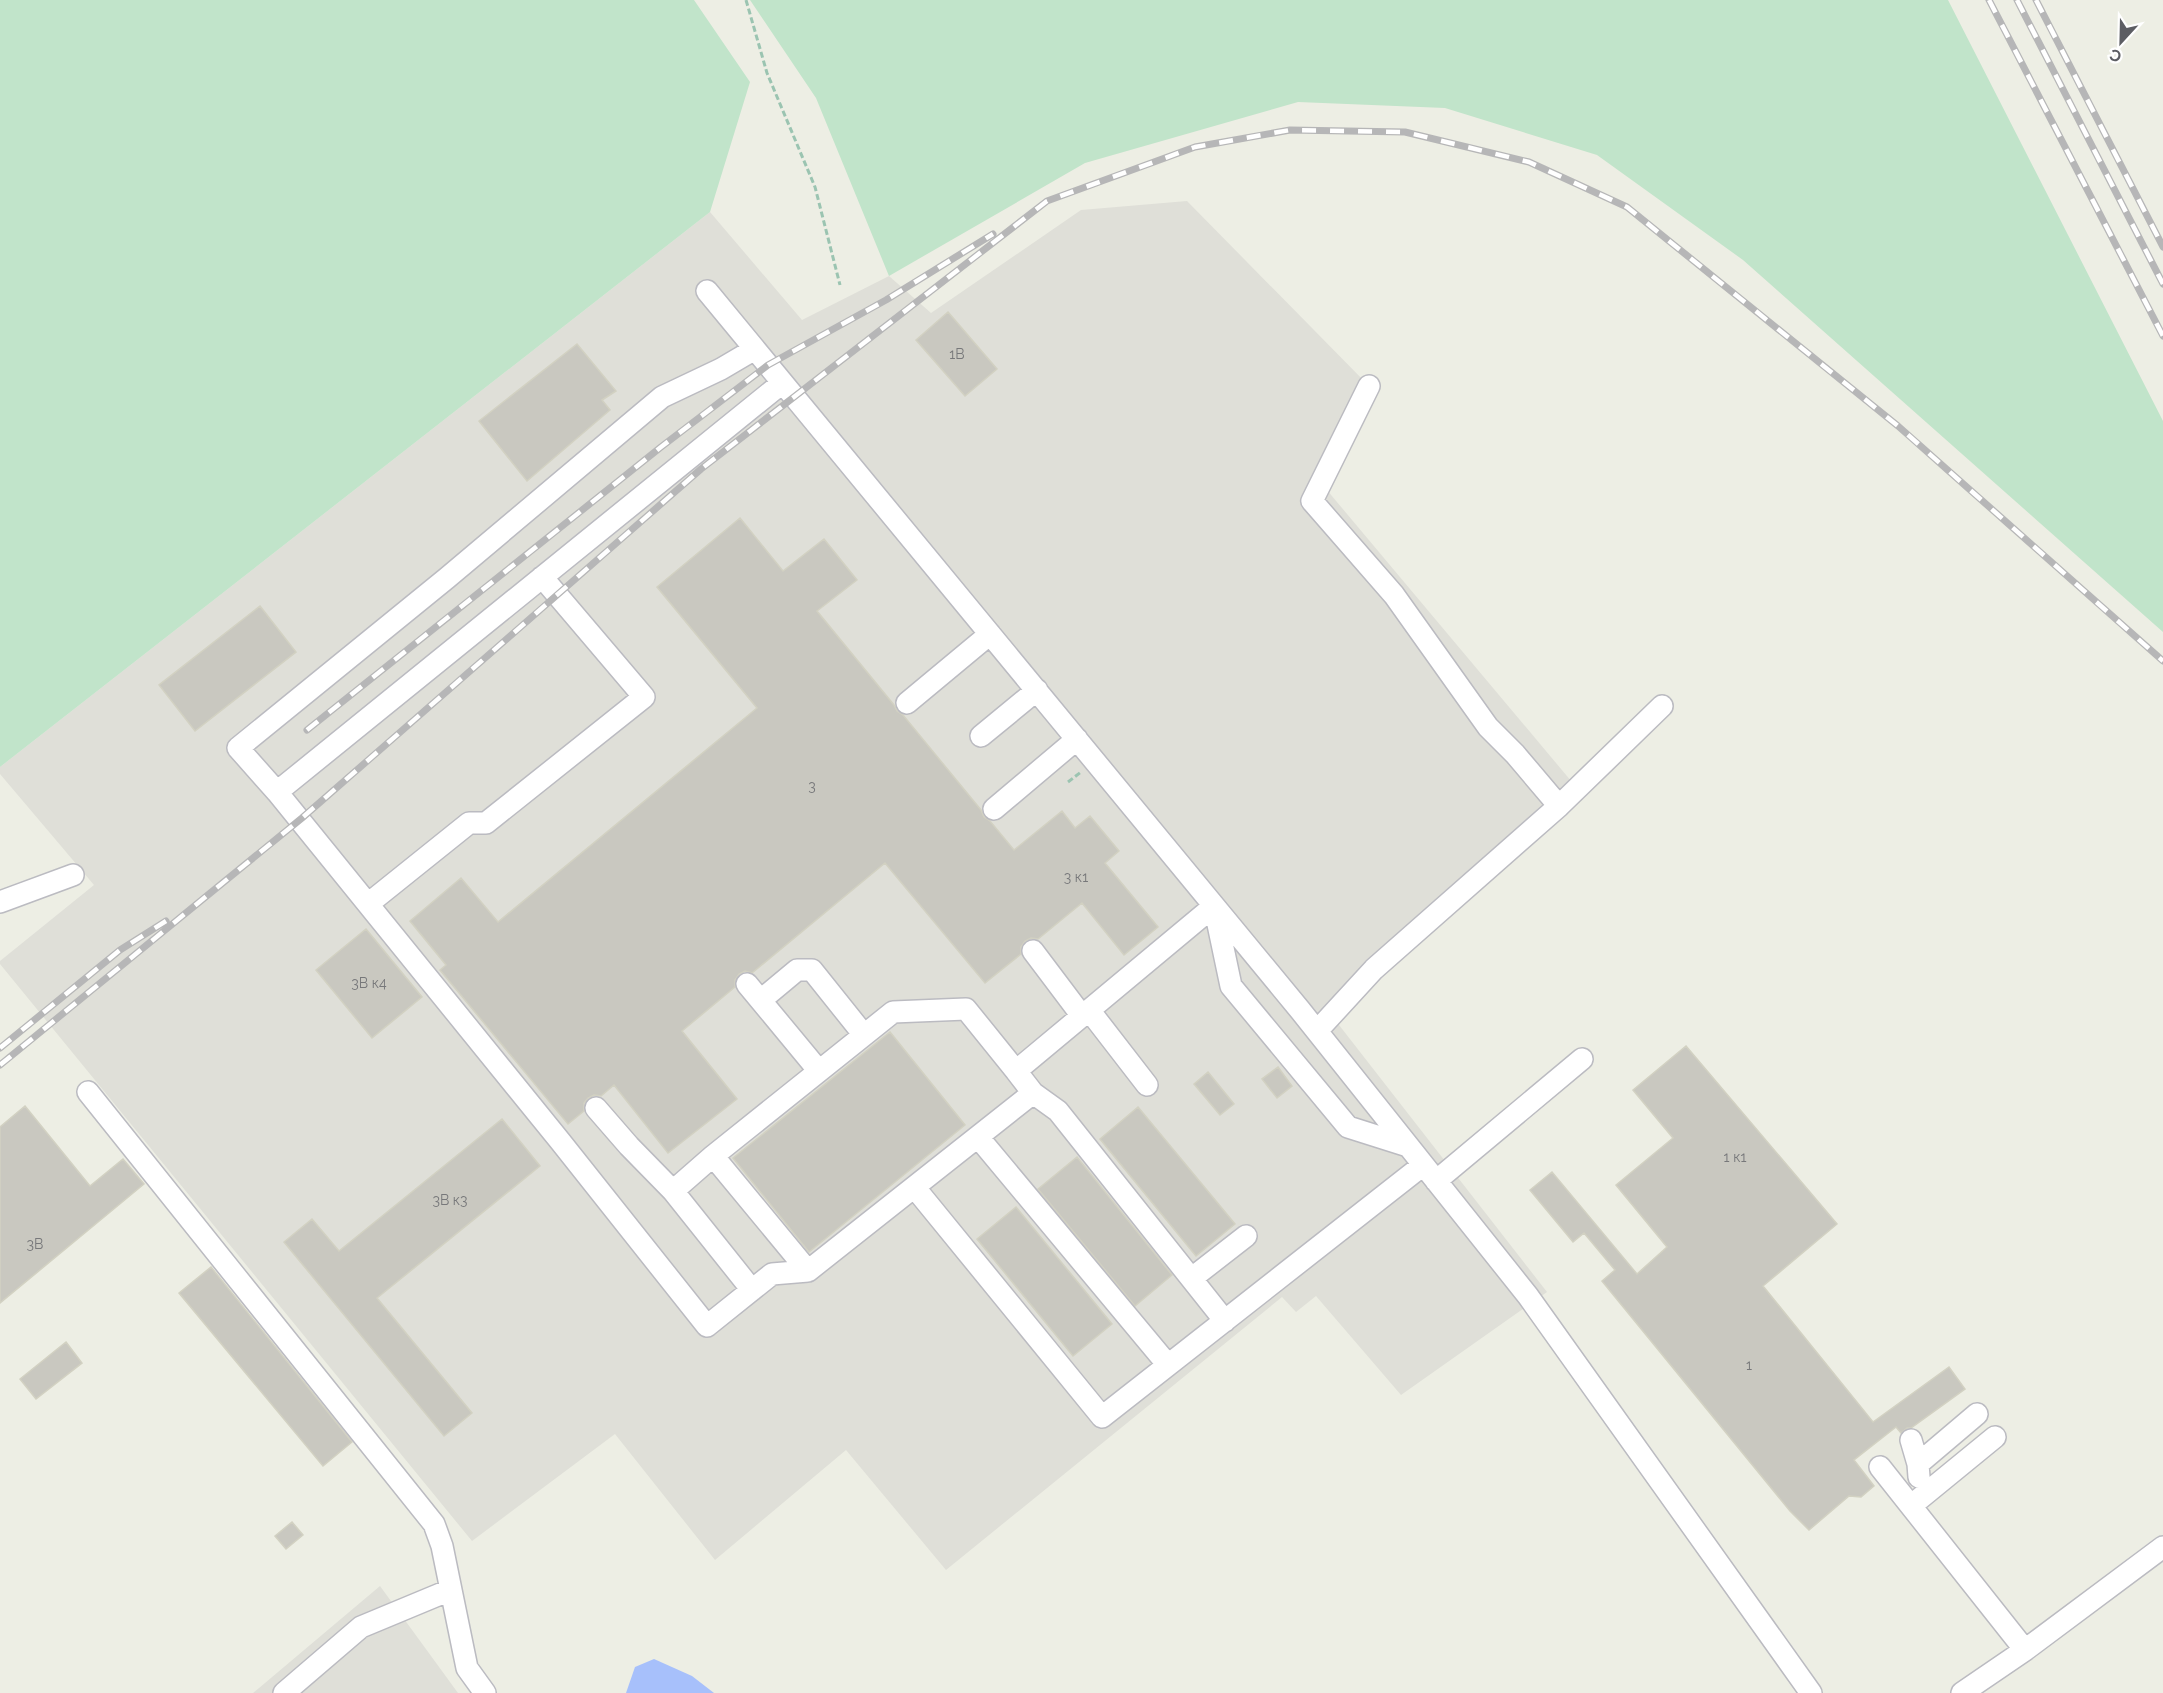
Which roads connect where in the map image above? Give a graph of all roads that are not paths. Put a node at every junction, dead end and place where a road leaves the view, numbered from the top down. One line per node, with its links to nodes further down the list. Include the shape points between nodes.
1 (707, 291): 2 (street)
2 (755, 349): 3 (street); 12 (street, via 662,397 238,748)
3 (782, 382): 5 (street); 6 (street)
4 (1369, 386): 13 (street, via 1312,501 1394,595 1488,727)
5 (542, 577): 12 (street); 17 (street, via 644,697 486,823 469,823)
6 (990, 634): 7 (street); 8 (street)
7 (1037, 690): 10 (street); 11 (street)
8 (907, 703)
9 (1662, 706): 13 (street)
10 (981, 736)
11 (1077, 740): 14 (street); 18 (street)
12 (277, 792): 17 (street)
13 (1559, 806): 21 (street, via 1374,969)
14 (994, 809)
15 (73, 875): 16 (street)
16 (0, 902)
17 (368, 904): 39 (street, via 707,1326)
18 (1214, 906): 20 (street); 21 (street); 31 (street, via 1231,986 1348,1127)
19 (1033, 951): 20 (street)
20 (1085, 1013): 25 (street); 26 (street)
21 (1317, 1031): 31 (street)
22 (864, 1035): 24 (street); 24 (street, via 812,970 797,970 754,992); 25 (street, via 893,1012 966,1009)
23 (1582, 1059): 33 (street)
24 (819, 1071): 32 (street)
25 (1016, 1071): 28 (street)
26 (1147, 1085)
27 (88, 1092): 49 (street, via 434,1524)
28 (1033, 1093): 30 (street); 38 (street, via 1058,1111)
29 (596, 1108): 35 (street)
30 (978, 1137): 34 (street); 41 (street)
31 (1408, 1146): 33 (street)
32 (713, 1156): 35 (street); 37 (street)
33 (1429, 1173): 40 (street); 53 (street, via 1528,1296)
34 (915, 1188): 37 (street); 41 (street, via 1102,1417)
35 (673, 1191): 39 (street)
36 (1246, 1236): 38 (street)
37 (808, 1272): 39 (street, via 772,1274)
38 (1192, 1278): 40 (street)
39 (752, 1290)
40 (1225, 1321): 41 (street)
41 (1168, 1365)
42 (1977, 1414): 45 (street)
43 (1995, 1437): 47 (street)
44 (1911, 1440): 45 (street)
45 (1918, 1464): 47 (street)
46 (1880, 1467): 47 (street)
47 (1917, 1506): 50 (street)
48 (2163, 1546): 50 (street)
49 (450, 1590): 51 (street, via 361,1627); 52 (street, via 467,1668)
50 (2025, 1650): 54 (street)
51 (284, 1693)
52 (485, 1693)
53 (1811, 1693)
54 (1962, 1693)

